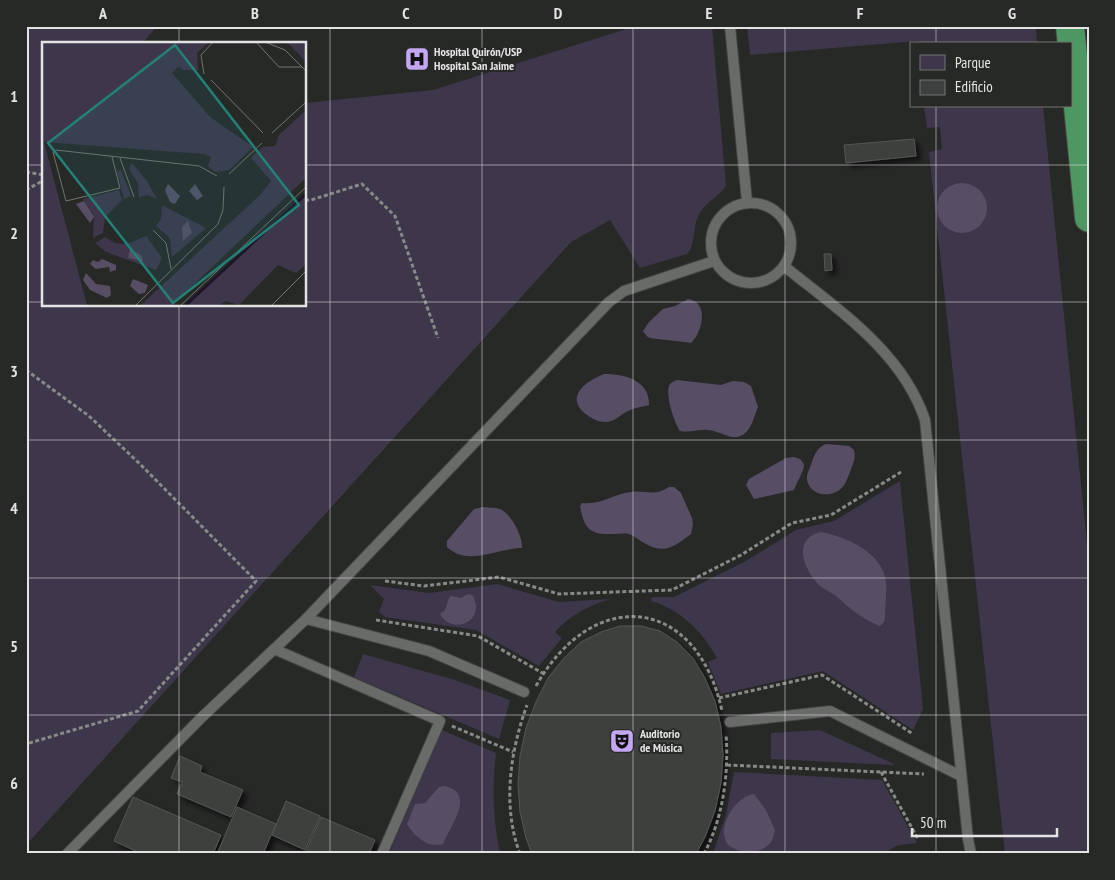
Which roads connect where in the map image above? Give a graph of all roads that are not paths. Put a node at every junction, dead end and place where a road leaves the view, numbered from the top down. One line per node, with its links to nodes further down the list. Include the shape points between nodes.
1 (730, 26): 10 (lane)
2 (1059, 26): 5 (highway)
3 (1070, 26): 6 (highway)
4 (1080, 26): 9 (highway)
5 (1061, 42)
6 (1072, 42)
7 (1072, 46): 11 (highway)
8 (1069, 108): 12 (highway, via 1080,194)
9 (1089, 148)
10 (747, 202): 13 (lane, via 723,213 715,223 711,236); 14 (lane, via 769,207 786,223 791,237 790,252)
11 (1089, 218)
12 (1089, 235)
13 (714, 261): 14 (lane, via 722,272 748,284 774,276); 15 (lane, via 624,291 609,302)
14 (784, 266): 19 (lane, via 880,347 918,401 925,425)
15 (306, 619): 16 (lane); 17 (lane, via 429,650)
16 (274, 649): 20 (lane); 21 (lane, via 440,721)
17 (529, 694)
18 (726, 722): 19 (lane, via 830,710)
19 (961, 776): 22 (lane)
20 (67, 854)
21 (382, 854)
22 (971, 854)

